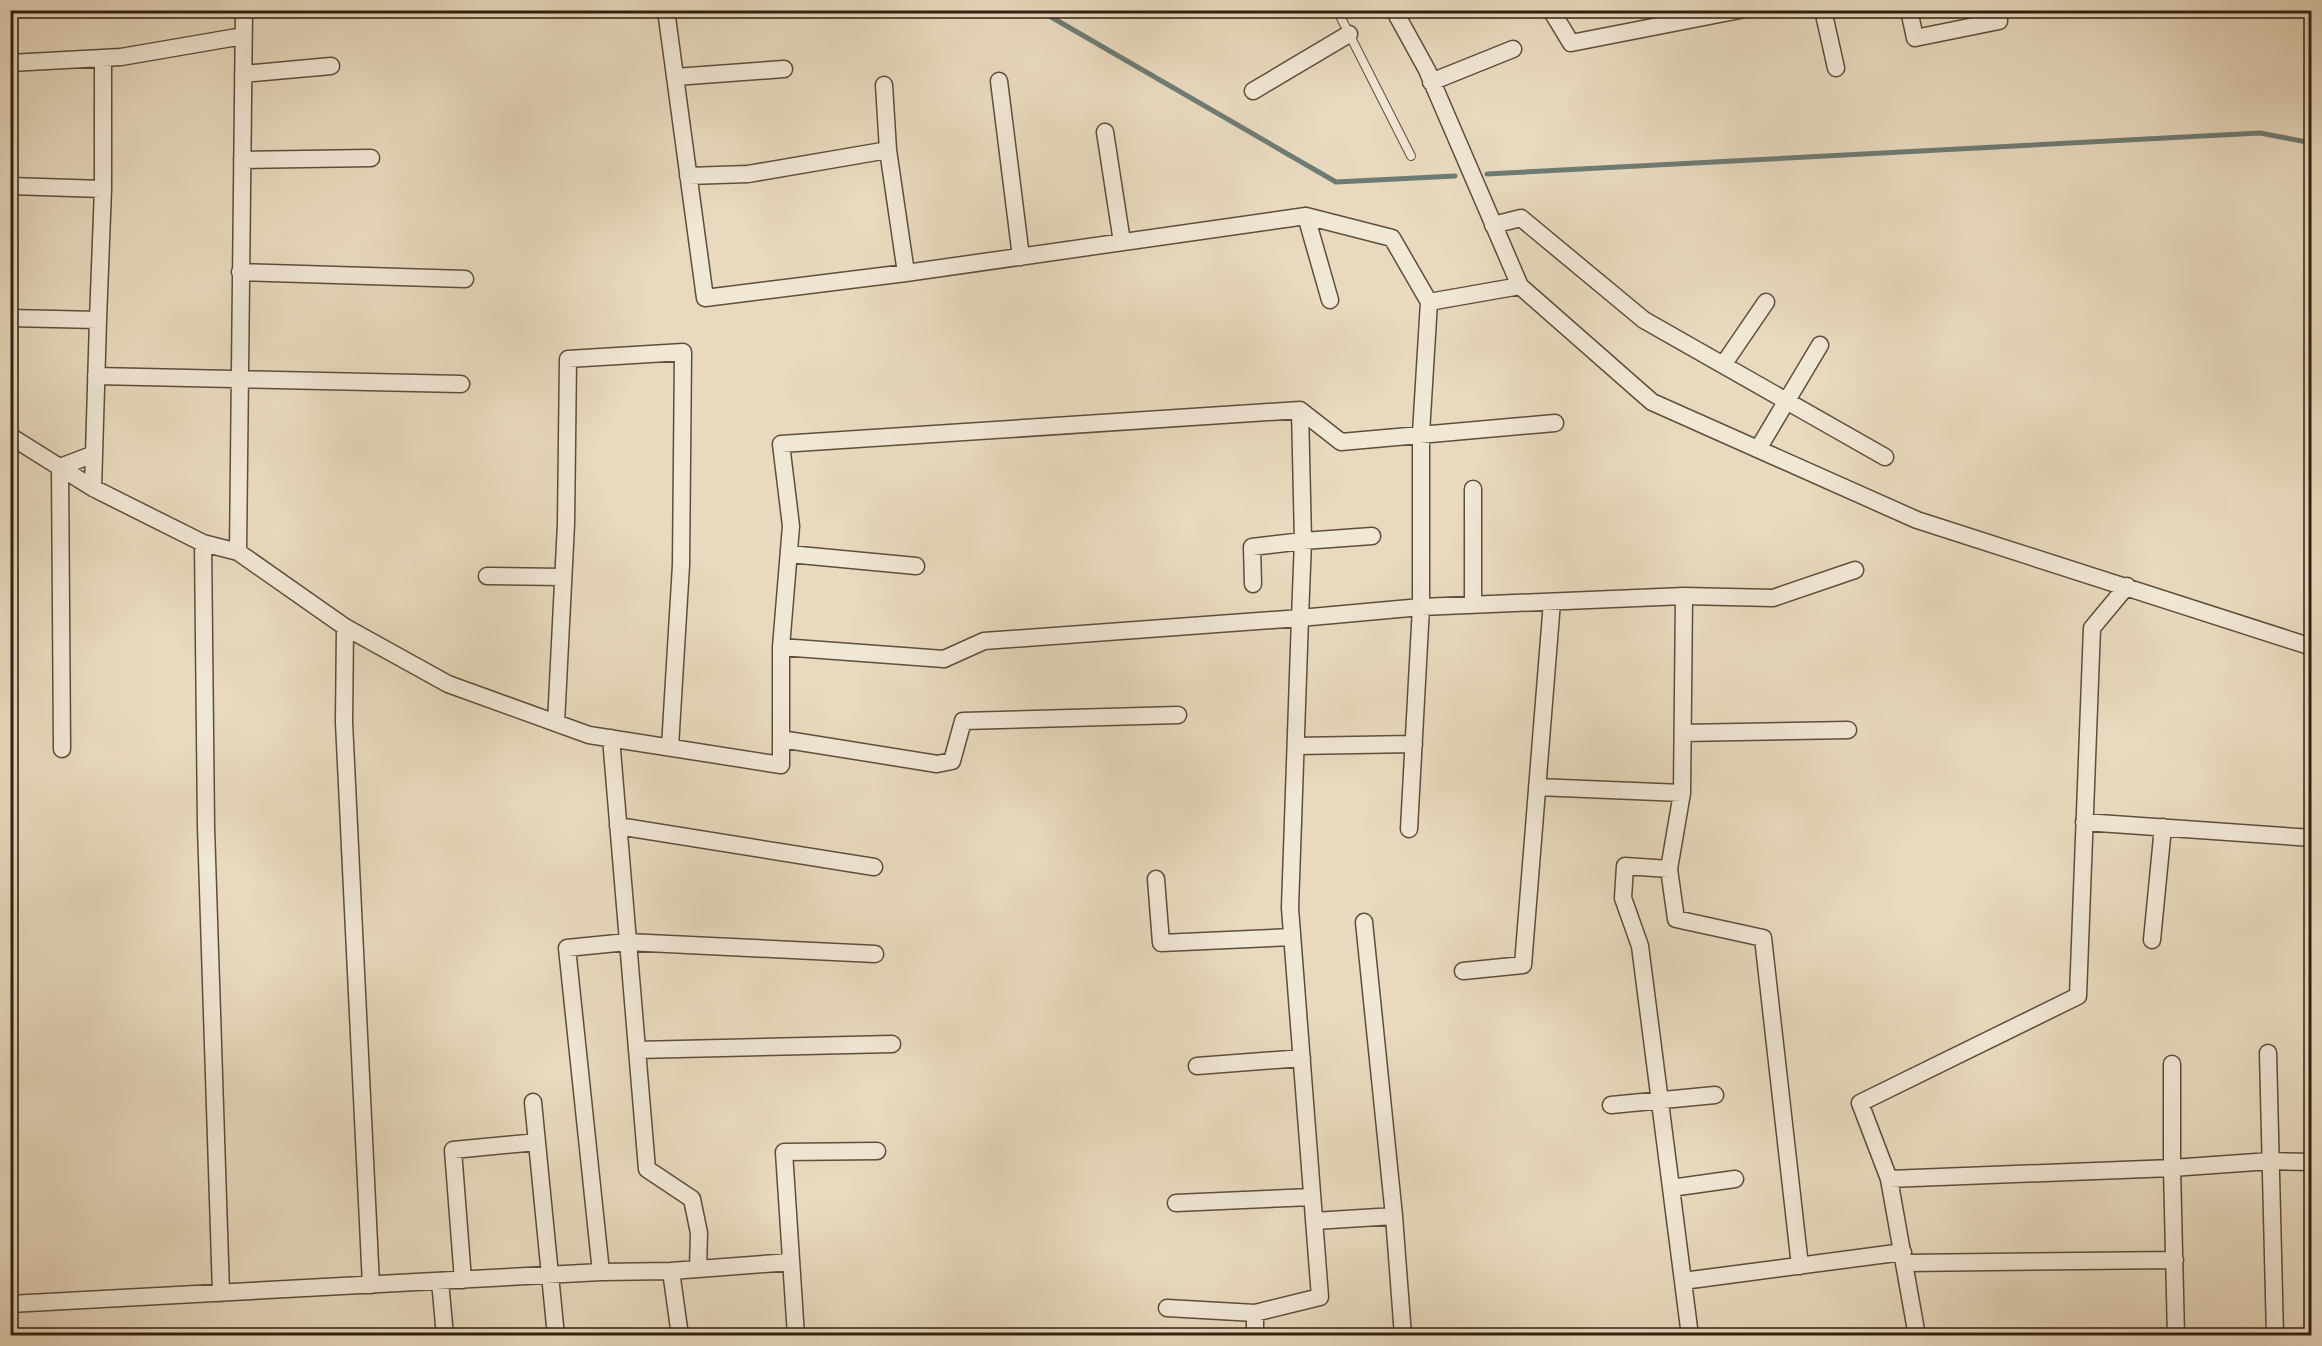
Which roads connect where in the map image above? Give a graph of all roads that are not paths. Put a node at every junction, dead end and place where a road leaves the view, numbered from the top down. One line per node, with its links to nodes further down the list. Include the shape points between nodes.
1 (244, 10): 11 (street)
2 (666, 10): 19 (street)
3 (1337, 10): 10 (lane)
4 (1394, 10): 21 (street)
5 (1551, 10): 6 (street, via 1571,42)
6 (1740, 10)
7 (1823, 10): 16 (street)
8 (1909, 10): 9 (street, via 1915,38 1999,21)
9 (1997, 10)
10 (1349, 34): 23 (street); 26 (lane)
11 (243, 36): 13 (street); 18 (street)
12 (1513, 48): 21 (street)
13 (103, 58): 14 (street); 31 (street)
14 (10, 63)
15 (331, 66): 18 (street)
16 (1836, 68)
17 (784, 69): 19 (street)
18 (243, 74): 28 (street)
19 (675, 77): 29 (street)
20 (999, 81): 35 (street)
21 (1431, 82): 33 (street)
22 (884, 84): 25 (street)
23 (1253, 91)
24 (1105, 132): 34 (street)
25 (888, 150): 29 (street, via 748,174); 37 (street)
26 (1411, 156)
27 (371, 158): 28 (street)
28 (242, 160): 36 (street)
29 (688, 176): 37 (street, via 705,298)
30 (10, 186): 31 (street)
31 (103, 189): 44 (street)
32 (1306, 216): 34 (street); 40 (street); 41 (street, via 1392,238)
33 (1493, 225): 39 (street); 46 (street, via 1521,218 1644,321)
34 (1122, 242): 35 (street)
35 (1021, 257): 37 (street)
36 (240, 272): 38 (street); 48 (street)
37 (906, 273)
38 (465, 279)
39 (1520, 286): 41 (street); 55 (street, via 1652,402)
40 (1329, 300)
41 (1429, 302): 53 (street)
42 (1766, 303): 46 (street)
43 (10, 318): 44 (street)
44 (98, 320): 47 (street)
45 (1820, 345): 50 (street)
46 (1723, 365): 50 (street)
47 (96, 376): 48 (street); 56 (street)
48 (238, 381): 49 (street); 64 (street)
49 (461, 384)
50 (1786, 401): 55 (street); 57 (street)
51 (1300, 410): 53 (street, via 1341,442); 62 (street); 65 (street, via 781,444 791,526)
52 (1555, 423): 53 (street)
53 (1421, 433): 75 (street)
54 (10, 436): 58 (street)
55 (1758, 449): 71 (street, via 1917,520)
56 (94, 454): 58 (street); 59 (street)
57 (1885, 457)
58 (60, 467): 59 (street); 89 (street)
59 (93, 488): 63 (street)
60 (1473, 489): 74 (street)
61 (1372, 536): 62 (street)
62 (1303, 541): 70 (street, via 1252,547); 76 (street)
63 (211, 546): 64 (street); 140 (street, via 204,569 206,826)
64 (238, 552): 77 (street)
65 (789, 554): 66 (street); 78 (street)
66 (916, 566)
67 (1855, 570): 72 (street, via 1773,598)
68 (487, 576): 69 (street)
69 (564, 577): 81 (street); 88 (street, via 568,358 683,352 681,565)
70 (1253, 584)
71 (2127, 586): 79 (street); 92 (street, via 2092,628)
72 (1684, 596): 73 (street); 83 (street)
73 (1552, 602): 74 (street); 90 (street)
74 (1473, 605): 75 (street)
75 (1420, 607): 76 (street); 86 (street)
76 (1300, 618): 78 (street, via 984,641 944,659); 87 (street)
77 (345, 627): 81 (street, via 448,684); 139 (street, via 344,722)
78 (781, 647): 85 (street)
79 (2312, 647)
80 (1178, 715): 85 (street, via 963,721 952,761 937,764)
81 (556, 723): 84 (street)
82 (1848, 730): 83 (street)
83 (1683, 733): 91 (street)
84 (611, 738): 88 (street); 93 (street)
85 (781, 739): 88 (street, via 781,765)
86 (1414, 744): 87 (street); 95 (street)
87 (1296, 746): 101 (street)
88 (670, 747)
89 (62, 749)
90 (1537, 787): 91 (street); 105 (street, via 1523,965)
91 (1682, 793): 98 (street)
92 (2084, 822): 94 (street); 122 (street, via 2078,996 1860,1103)
93 (618, 826): 97 (street); 103 (street)
94 (2163, 828): 96 (street); 102 (street)
95 (1409, 829)
96 (2312, 838)
97 (874, 867)
98 (1669, 869): 113 (street, via 1625,866 1623,898 1640,946); 131 (street, via 1676,920 1763,938)
99 (1156, 879): 101 (street, via 1161,943)
100 (1364, 922): 126 (street)
101 (1292, 937): 109 (street)
102 (2152, 940)
103 (627, 942): 104 (street); 107 (street); 134 (street, via 567,948)
104 (874, 954)
105 (1463, 970)
106 (892, 1044): 107 (street)
107 (637, 1050): 132 (street, via 647,1169 692,1199 699,1233)
108 (2268, 1053): 118 (street)
109 (1302, 1058): 111 (street); 124 (street)
110 (2172, 1064): 120 (street)
111 (1197, 1066)
112 (1715, 1095): 113 (street)
113 (1660, 1100): 115 (street); 123 (street)
114 (533, 1102): 116 (street)
115 (1611, 1105)
116 (537, 1142): 135 (street); 136 (street, via 453,1150)
117 (877, 1151): 130 (street, via 784,1152)
118 (2270, 1161): 119 (street); 120 (street); 153 (street)
119 (2312, 1162)
120 (2172, 1168): 122 (street); 129 (street)
121 (1735, 1179): 123 (street)
122 (1889, 1179): 128 (street)
123 (1671, 1188): 138 (street)
124 (1312, 1197): 125 (street); 127 (street)
125 (1176, 1203)
126 (1394, 1216): 127 (street); 149 (street)
127 (1314, 1221): 143 (street, via 1320,1297)
128 (1904, 1258): 129 (street); 131 (street); 151 (street)
129 (2175, 1260): 152 (street)
130 (790, 1262): 132 (street); 147 (street)
131 (1800, 1266): 138 (street)
132 (698, 1269): 133 (street)
133 (671, 1271): 134 (street); 146 (street)
134 (601, 1272): 135 (street)
135 (549, 1275): 136 (street); 145 (street)
136 (463, 1280): 137 (street)
137 (440, 1281): 139 (street); 144 (street)
138 (1683, 1281): 150 (street)
139 (371, 1285): 140 (street)
140 (221, 1293): 141 (street)
141 (10, 1304)
142 (1167, 1308): 143 (street)
143 (1255, 1313): 148 (street)
144 (445, 1335)
145 (556, 1335)
146 (680, 1335)
147 (796, 1335)
148 (1255, 1335)
149 (1403, 1335)
150 (1690, 1335)
151 (1917, 1335)
152 (2176, 1335)
153 (2275, 1335)

